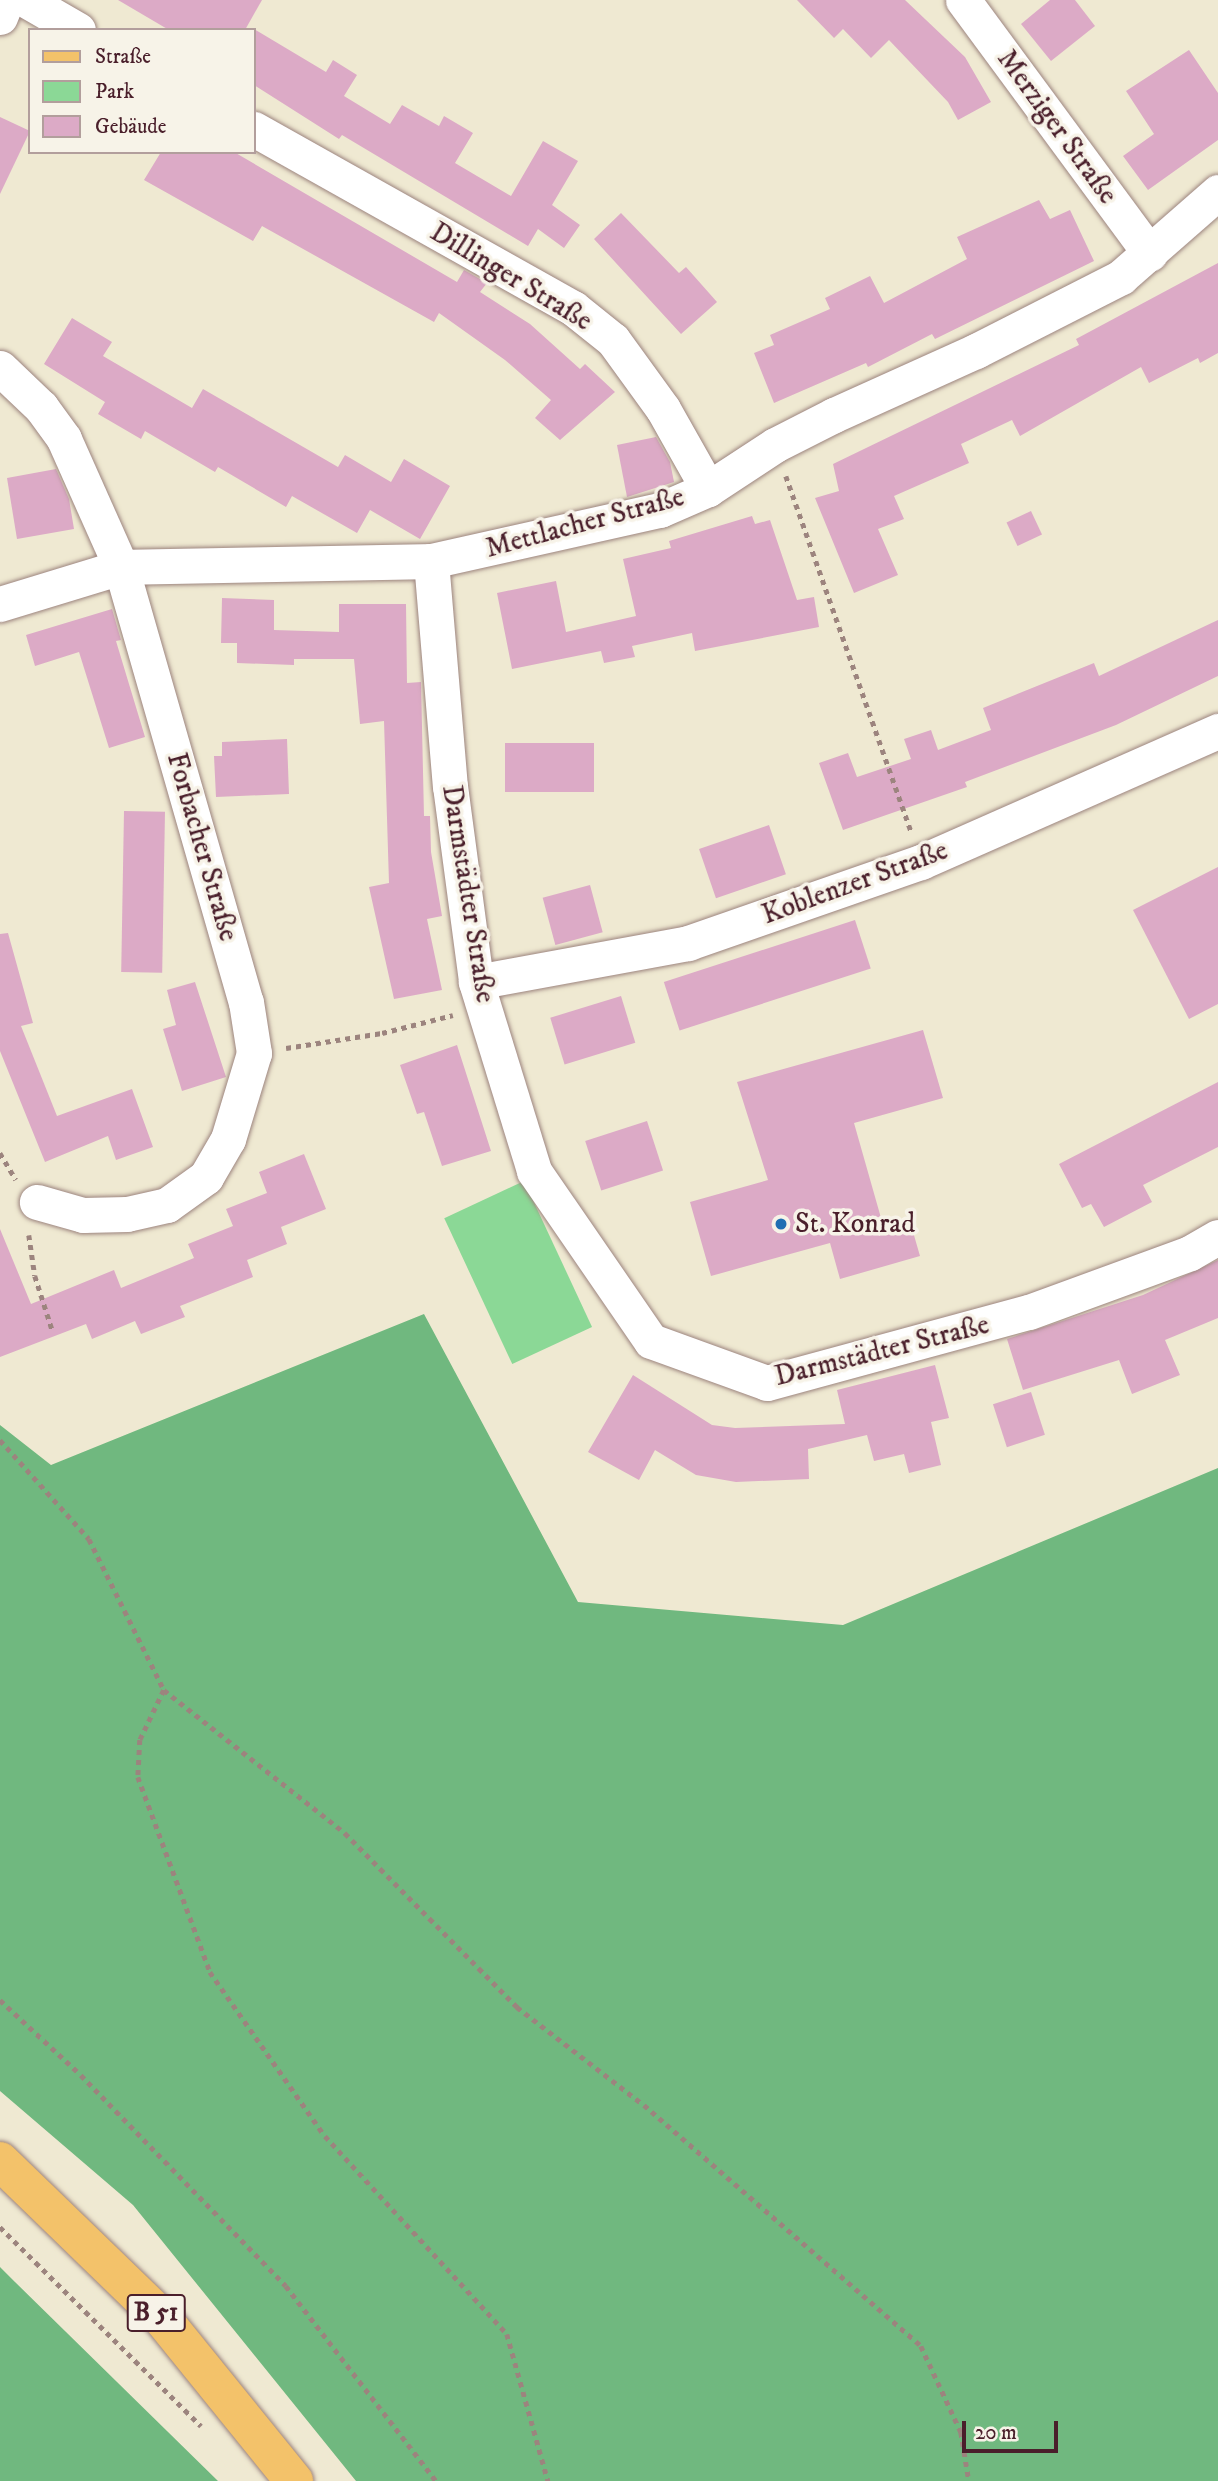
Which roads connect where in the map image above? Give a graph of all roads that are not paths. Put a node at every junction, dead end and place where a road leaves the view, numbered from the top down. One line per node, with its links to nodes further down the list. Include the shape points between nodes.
1 (7, 0): 4 (street)
2 (26, 0): 5 (street)
3 (963, 0): 8 (street, Merziger Straße)
4 (0, 17)
5 (75, 28)
6 (256, 130): 10 (street, Dillinger Straße, via 573,308 612,340 663,409)
7 (1218, 192): 8 (street, Mettlacher Straße)
8 (1150, 254): 10 (street, Mettlacher Straße, via 1075,302 775,445)
9 (0, 368): 12 (street, Forbacher Straße, via 41,407 64,439)
10 (708, 489): 11 (street, Mettlacher Straße, via 660,509)
11 (432, 561): 12 (street, Mettlacher Straße); 15 (street, Darmstädter Straße, via 450,786)
12 (121, 567): 13 (street, Mettlacher Straße); 16 (street, Forbacher Straße, via 246,1002 254,1053 244,1097 222,1149 205,1177 167,1205 127,1214 83,1215)
13 (0, 604)
14 (1218, 731): 15 (street, Koblenzer Straße, via 921,862 688,943)
15 (480, 995): 17 (street, Darmstädter Straße, via 534,1171 652,1341 767,1383 1029,1312 1190,1253)
16 (37, 1202)
17 (1218, 1237)
18 (0, 2161): 19 (main road, B 51, via 162,2318)
19 (294, 2481)

